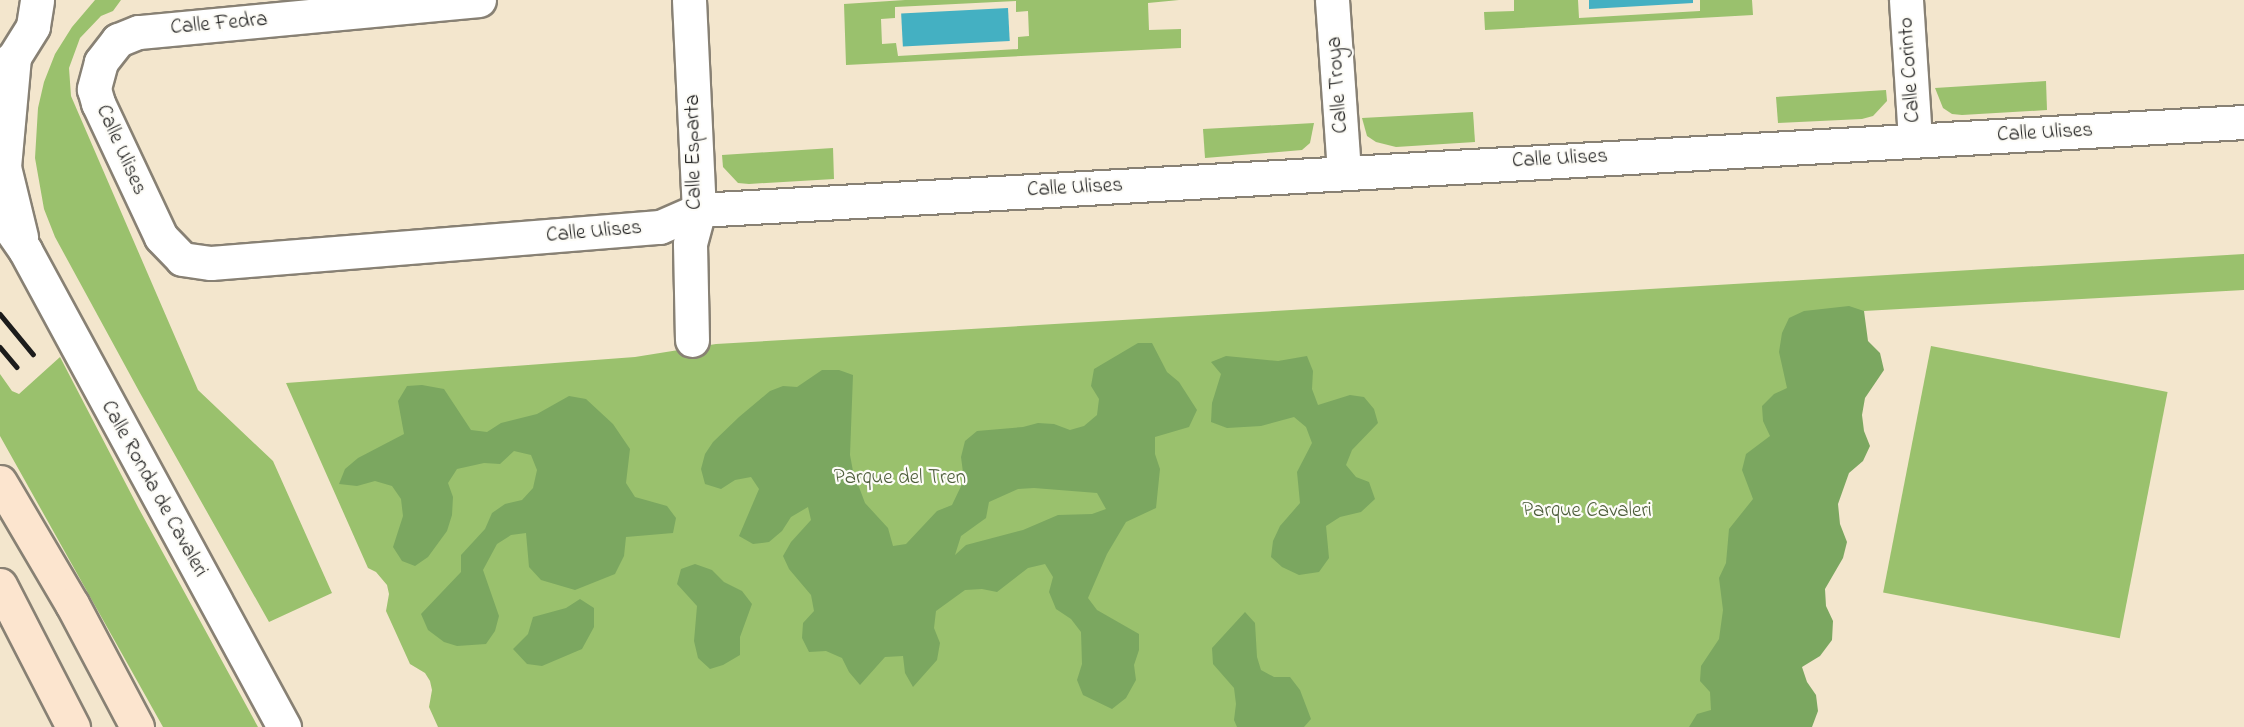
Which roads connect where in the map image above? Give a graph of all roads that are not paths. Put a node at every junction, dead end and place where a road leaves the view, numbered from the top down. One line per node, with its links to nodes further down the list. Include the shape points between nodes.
1 (60, 0): 6 (street)
2 (479, 0): 7 (street, Calle Fedra)
3 (689, 0): 12 (street, Calle Esparta)
4 (1332, 0): 11 (street, Calle Troya)
5 (1906, 0): 10 (street, Calle Corinto)
6 (35, 13): 8 (street)
7 (138, 32): 12 (street, Calle Ulises, via 118,40 109,49 94,89 160,237 182,259 211,263 660,227)
8 (7, 62): 14 (street, Calle Ronda de Cavaleri, via 4,167)
9 (2244, 122): 10 (street, Calle Ulises)
10 (1915, 140): 11 (street, Calle Ulises)
11 (1344, 171): 12 (street, Calle Ulises)
12 (699, 210): 15 (street, Calle Esparta, via 690,244)
13 (0, 213): 14 (street, Calle Ronda de Cavaleri)
14 (25, 250): 20 (street, Calle Ronda de Cavaleri)
15 (693, 340)
16 (0, 482): 19 (main road, via 72,604)
17 (0, 585): 18 (main road)
18 (72, 727)
19 (137, 727)
20 (284, 727)

